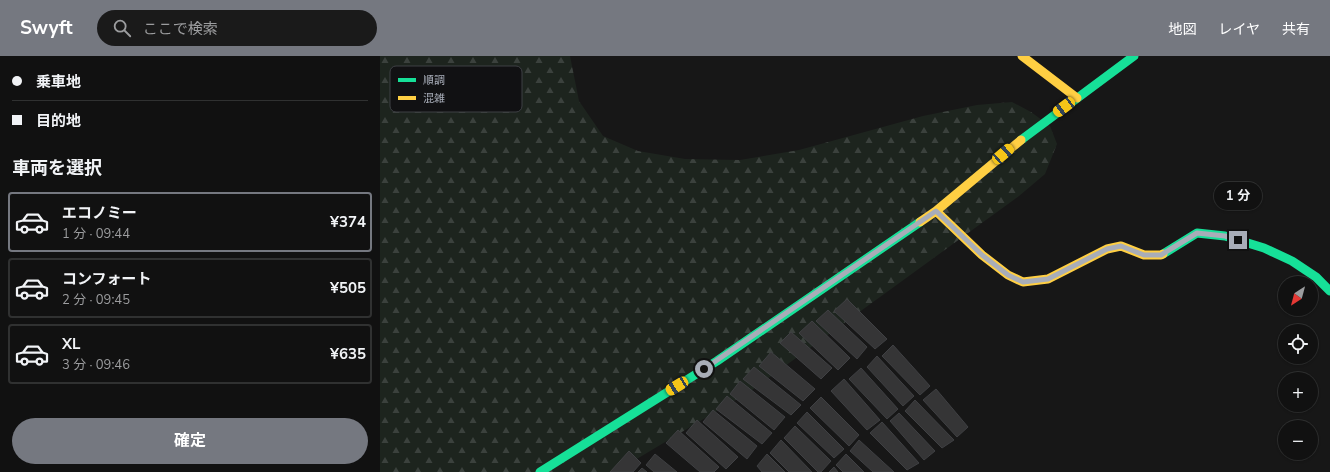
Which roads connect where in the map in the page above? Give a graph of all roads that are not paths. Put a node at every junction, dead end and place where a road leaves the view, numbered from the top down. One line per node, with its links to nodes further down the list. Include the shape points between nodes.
1 (1022, 56): 3 (street)
2 (1134, 56): 3 (street)
3 (1077, 98): 4 (street, via 1014,145)
4 (936, 211): 5 (street, via 982,255 1008,275 1023,282 1048,279 1107,249 1121,246 1144,255 1161,255 1197,233 1225,236 1264,248 1292,261 1316,277); 6 (street, via 717,361)
5 (1330, 291)
6 (540, 472)

